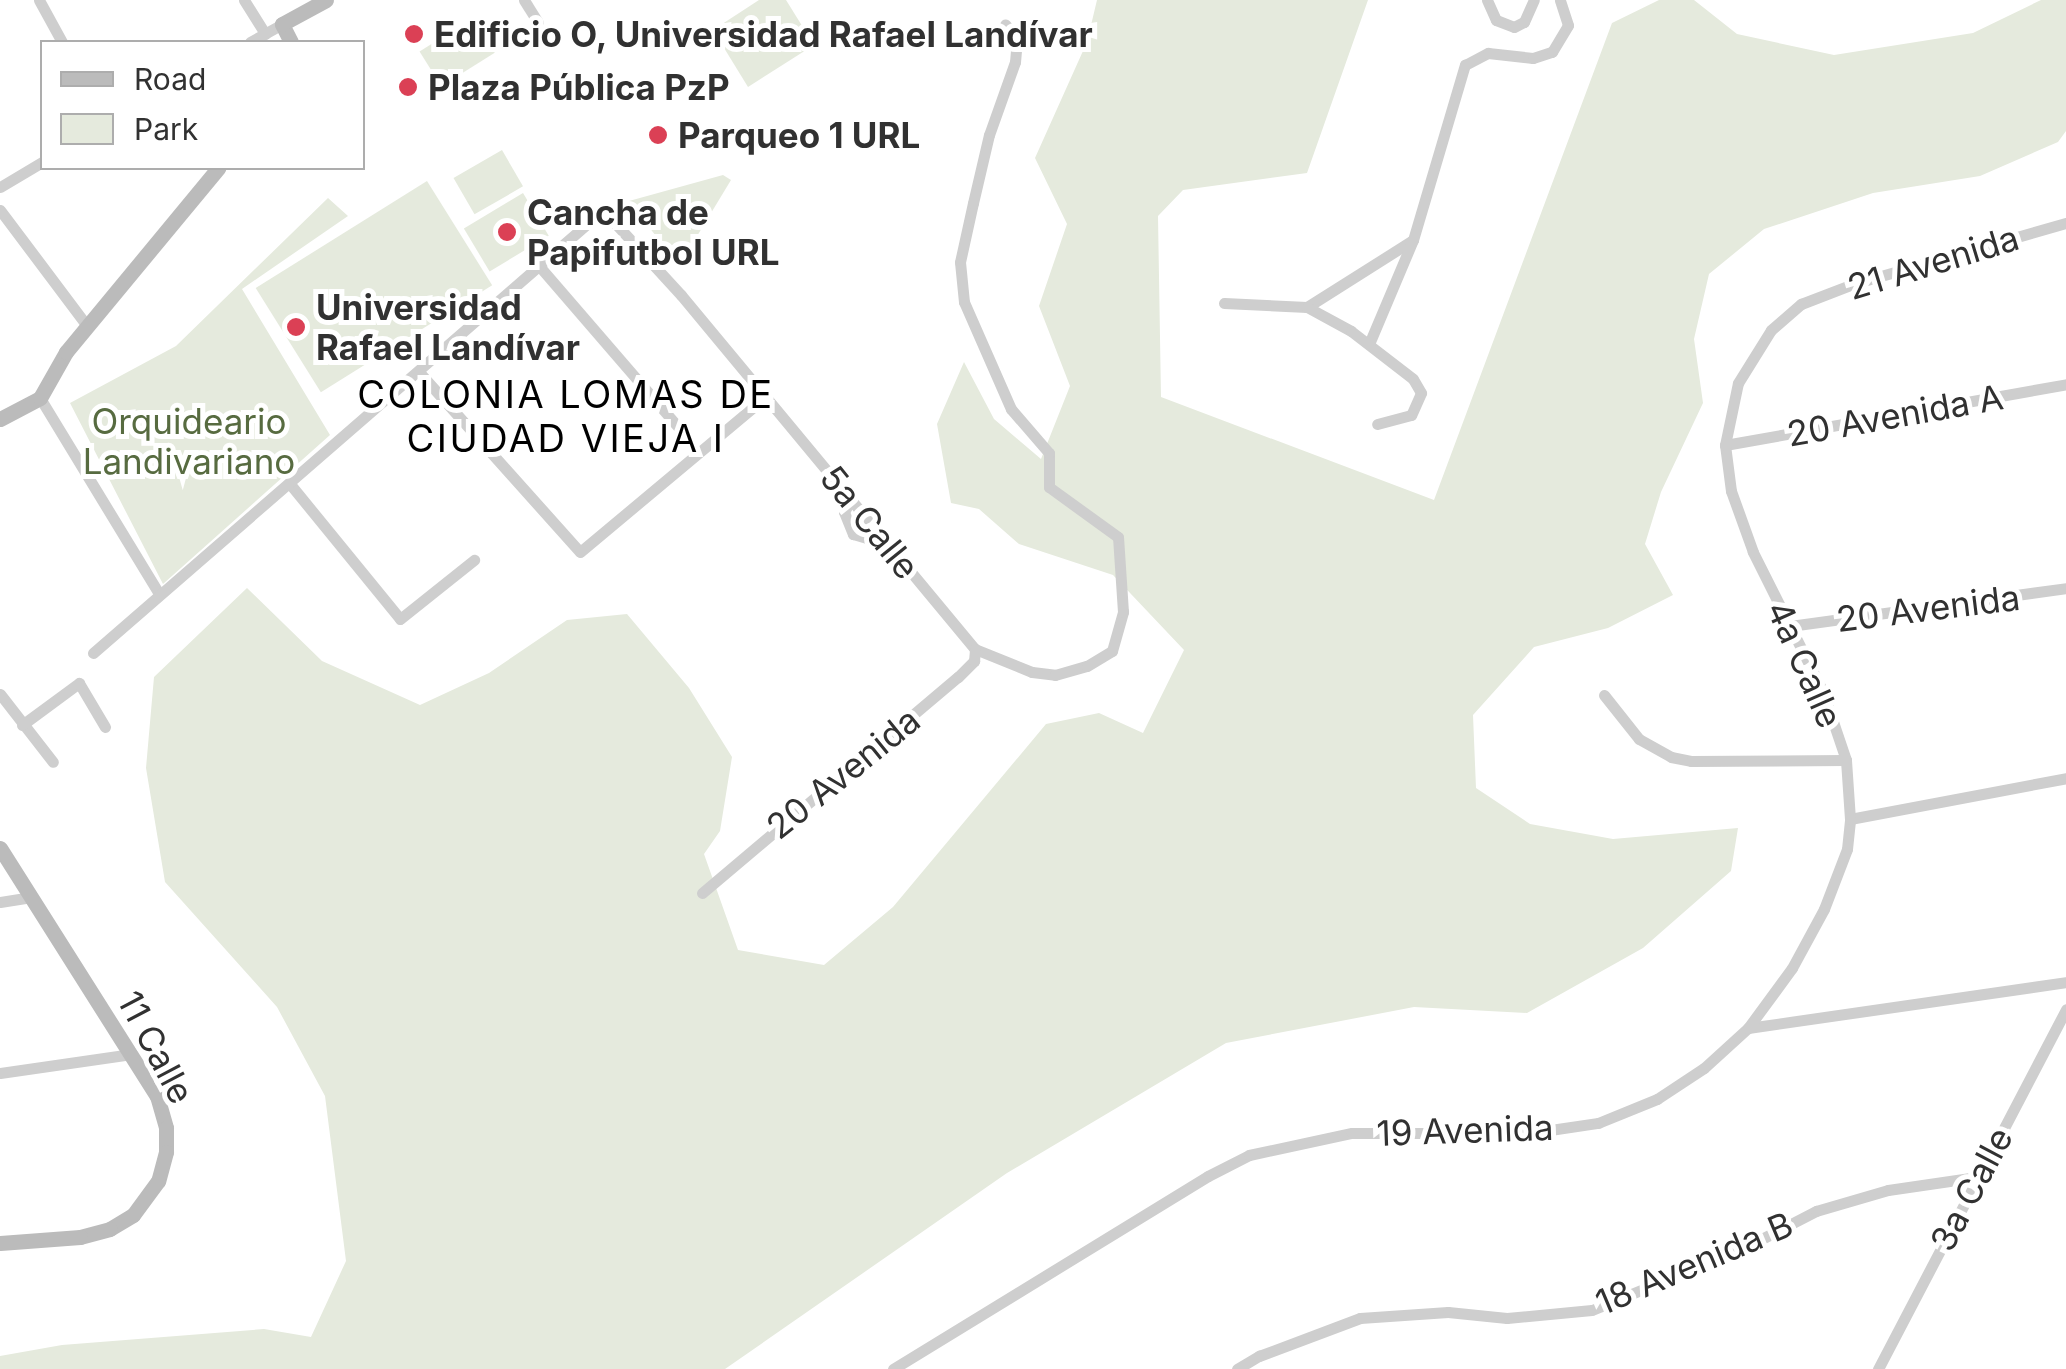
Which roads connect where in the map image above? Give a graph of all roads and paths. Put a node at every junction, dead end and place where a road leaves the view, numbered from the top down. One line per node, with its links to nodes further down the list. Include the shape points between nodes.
1 (244, 0): 11 (street)
2 (326, 0): 9 (street)
3 (524, 0): 8 (street)
4 (1488, 0): 5 (street, via 1501,24 1514,27)
5 (1534, 0)
6 (1560, 0): 20 (street, via 1568,24 1552,52 1533,58 1488,53 1466,65)
7 (38, 1): 12 (street)
8 (538, 22)
9 (282, 24): 11 (street); 14 (street)
10 (1004, 24): 42 (street, via 1017,38 1015,62 968,223 960,262 964,302 1011,409 1049,453 1049,487 1118,538 1124,612 1112,651 1056,675)
11 (264, 34): 13 (street)
12 (61, 40)
13 (254, 40)
14 (291, 40)
15 (40, 163): 17 (street)
16 (216, 170): 25 (street)
17 (0, 187)
18 (0, 210): 25 (street)
19 (2066, 223): 23 (street, 21 Avenida)
20 (1412, 240): 24 (street); 26 (street)
21 (540, 267): 27 (street); 30 (street, 5a Calle, via 588,223 615,223); 33 (street)
22 (1224, 303): 24 (street)
23 (1801, 304): 34 (street, 4a Calle, via 1770,330 1738,383)
24 (1307, 307): 26 (street)
25 (88, 328): 29 (street)
26 (1369, 344): 32 (street, via 1413,378 1421,393 1412,416)
27 (419, 372): 30 (street, via 580,552); 35 (street)
28 (2066, 384): 34 (street, 20 Avenida A)
29 (40, 398): 31 (street); 40 (street)
30 (763, 398): 36 (street, 5a Calle)
31 (2, 421)
32 (1377, 424)
33 (679, 428)
34 (1725, 445): 41 (street, 4a Calle, via 1742,522)
35 (290, 484): 38 (street, via 400,619); 40 (street)
36 (852, 498): 37 (street, 5a Calle); 37 (street, via 844,520 853,534)
37 (880, 532): 42 (street, 5a Calle)
38 (474, 560)
39 (2066, 588): 41 (street, 20 Avenida)
40 (159, 594): 43 (street)
41 (1790, 626): 48 (street, 4a Calle)
42 (976, 649): 53 (street, 20 Avenida, via 958,678)
43 (93, 653)
44 (0, 694): 46 (street)
45 (1604, 695): 48 (street, via 1639,740 1671,757)
46 (22, 725): 47 (street, via 79,683); 49 (street)
47 (104, 727)
48 (1846, 760): 51 (street, 4a Calle)
49 (53, 762)
50 (2066, 778): 51 (street)
51 (1850, 819): 58 (street, 4a Calle, via 1847,850 1824,909)
52 (0, 848): 54 (street, 11 Calle)
53 (702, 893)
54 (32, 897): 55 (street); 59 (street, 11 Calle)
55 (0, 902)
56 (2066, 982): 58 (street)
57 (2066, 1009): 61 (street, 3a Calle)
58 (1748, 1028): 63 (street, 19 Avenida, via 1657,1100 1598,1123 1530,1133 1352,1134 1249,1155)
59 (132, 1054): 60 (street); 62 (street, 11 Calle, via 166,1128 158,1181 132,1215 110,1229)
60 (0, 1072)
61 (1977, 1178): 64 (street, 18 Avenida B, via 1888,1190 1816,1211 1592,1310 1507,1318 1448,1312 1360,1318); 65 (street, 3a Calle)
62 (0, 1243)
63 (893, 1369)
64 (1237, 1369)
65 (1878, 1369)

